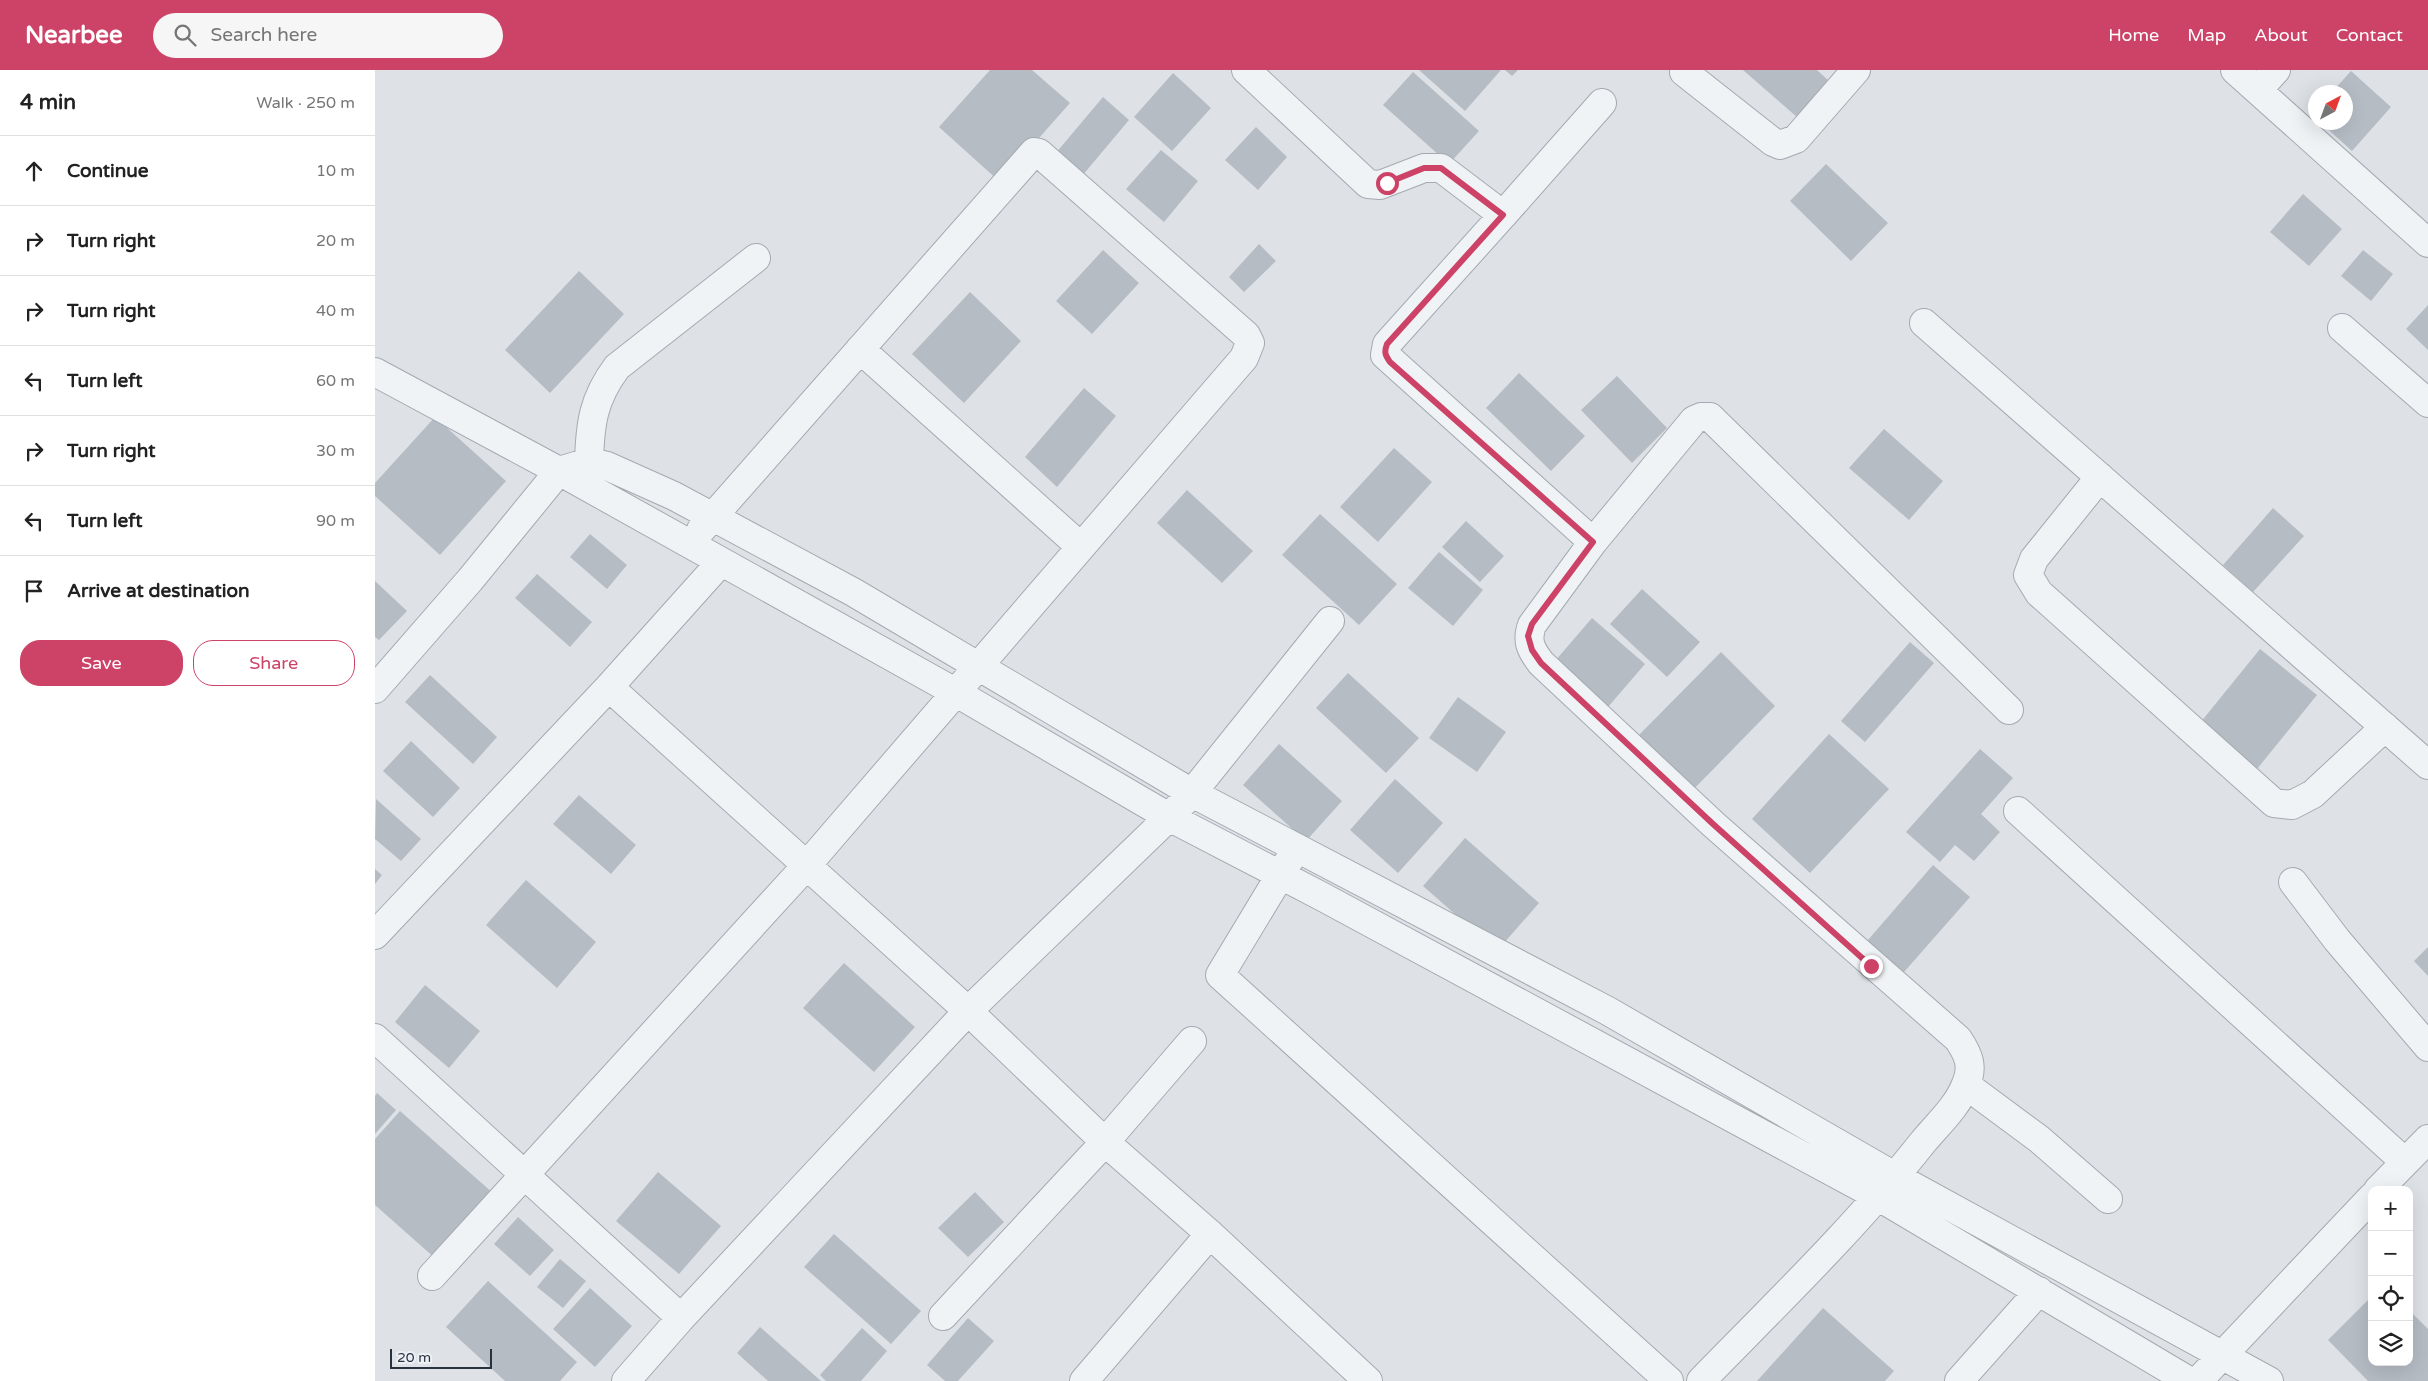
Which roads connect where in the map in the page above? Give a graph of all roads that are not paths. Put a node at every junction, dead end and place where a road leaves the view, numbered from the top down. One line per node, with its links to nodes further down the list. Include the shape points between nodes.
1 (1246, 70): 8 (street, via 1368,184 1380,185 1424,168 1441,168)
2 (1856, 70): 5 (street, via 1796,139 1780,145)
3 (2235, 70): 6 (street)
4 (2276, 70): 6 (street)
5 (1684, 71)
6 (2258, 90): 9 (street)
7 (1602, 103): 8 (street)
8 (1503, 215): 20 (street, via 1387,344 1385,355)
9 (2428, 244)
10 (755, 258): 16 (street, via 617,367 595,404 590,428)
11 (1924, 324): 18 (street)
12 (2341, 328): 15 (street)
13 (860, 349): 19 (street); 22 (street); 22 (street, via 1036,152 1246,335 1249,343 1244,358)
14 (375, 372): 17 (street)
15 (2428, 404)
16 (589, 462): 17 (street); 19 (street, via 607,466)
17 (559, 471): 21 (street); 27 (street)
18 (2100, 477): 30 (street); 30 (street, via 2034,559 2028,575 2039,593 2274,803 2292,805 2313,794)
19 (712, 516): 21 (street); 25 (street, via 853,592)
20 (1593, 542): 29 (street, via 1694,420 1710,417); 44 (street, via 1532,624 1528,636 1536,656 1587,709 1713,824 1958,1039 1971,1067)
21 (688, 544): 23 (street)
22 (1081, 547): 25 (street)
23 (721, 562): 26 (street); 28 (street)
24 (1330, 622): 32 (street)
25 (979, 667): 28 (street); 32 (street)
26 (609, 687): 36 (street); 39 (street)
27 (375, 689)
28 (955, 692): 34 (street); 36 (street)
29 (2009, 710)
30 (2385, 727): 31 (street)
31 (2428, 765)
32 (1192, 793): 34 (street); 35 (street)
33 (2018, 811): 47 (street)
34 (1169, 818): 37 (street); 40 (street)
35 (1296, 848): 37 (street); 50 (street, via 1608,1011)
36 (807, 865): 40 (street); 48 (street)
37 (1280, 874): 50 (street); 62 (street, via 1220,975)
38 (2293, 882): 43 (street, via 2337,940)
39 (375, 935)
40 (968, 1011): 46 (street); 57 (street)
41 (375, 1038): 48 (street)
42 (1192, 1041): 46 (street)
43 (2428, 1047)
44 (1966, 1085): 50 (street, via 1957,1101); 51 (street, via 2039,1139)
45 (2428, 1139): 47 (street)
46 (1105, 1142): 53 (street); 56 (street)
47 (2405, 1162): 49 (street)
48 (524, 1176): 54 (street); 57 (street)
49 (2382, 1186)
50 (1887, 1187): 55 (street); 58 (street); 63 (street)
51 (2108, 1199)
52 (2368, 1200): 58 (street)
53 (1209, 1234): 60 (street); 61 (street)
54 (432, 1276)
55 (2039, 1291): 64 (street); 65 (street)
56 (943, 1316)
57 (681, 1318): 59 (street)
58 (2222, 1354): 66 (street); 67 (street)
59 (626, 1381)
60 (1084, 1381)
61 (1366, 1381)
62 (1669, 1381)
63 (1701, 1381)
64 (1959, 1381)
65 (2189, 1381)
66 (2198, 1381)
67 (2269, 1381)

